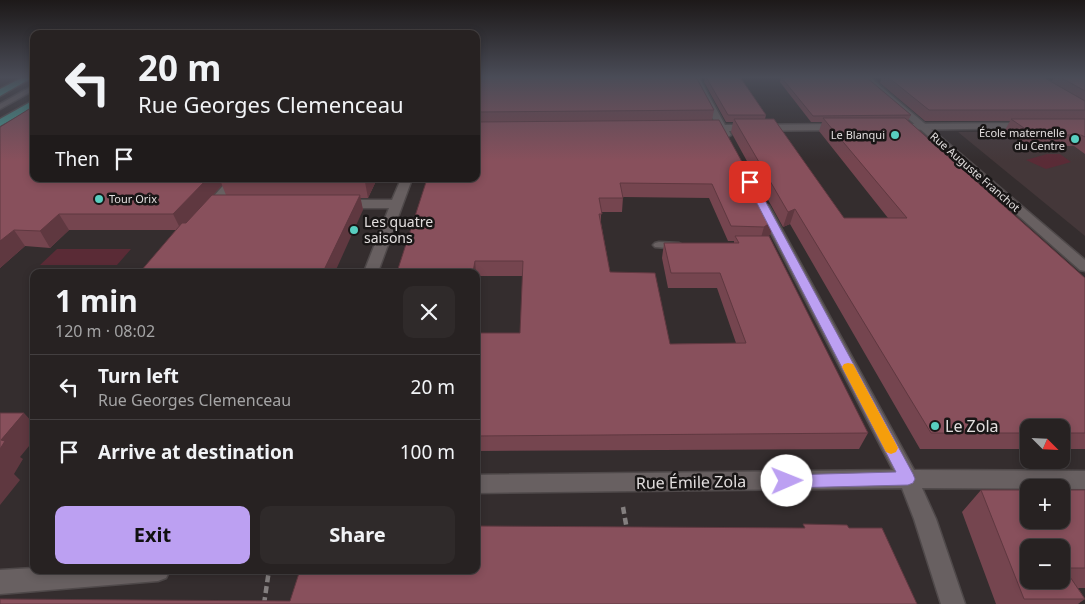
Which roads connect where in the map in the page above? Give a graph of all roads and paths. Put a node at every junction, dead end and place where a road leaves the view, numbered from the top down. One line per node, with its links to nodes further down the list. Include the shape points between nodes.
1 (30, 105): 4 (main road)
2 (710, 105): 10 (street)
3 (898, 105): 8 (street, Rue Auguste Franchot)
4 (0, 123)
5 (1038, 126): 8 (street)
6 (848, 127): 10 (street)
7 (886, 127): 8 (street)
8 (924, 127): 22 (street, Rue Auguste Franchot)
9 (692, 128): 10 (street)
10 (722, 128): 11 (street)
11 (734, 151)
12 (232, 182): 15 (street)
13 (405, 182): 18 (street)
14 (757, 194): 24 (street, via 780,246)
15 (212, 204): 16 (street); 19 (street)
16 (231, 204)
17 (328, 204): 18 (street)
18 (397, 204): 23 (street)
19 (199, 219)
20 (659, 245): 21 (lane)
21 (688, 246)
22 (1085, 268)
23 (372, 269)
24 (908, 479): 25 (street, Rue Émile Zola); 26 (street, Rue Émile Zola); 33 (street)
25 (1085, 480)
26 (619, 483): 27 (street, Rue Émile Zola); 28 (path)
27 (480, 484)
28 (628, 539)
29 (105, 574): 31 (street)
30 (269, 574): 32 (path)
31 (0, 582)
32 (264, 604)
33 (953, 604)

